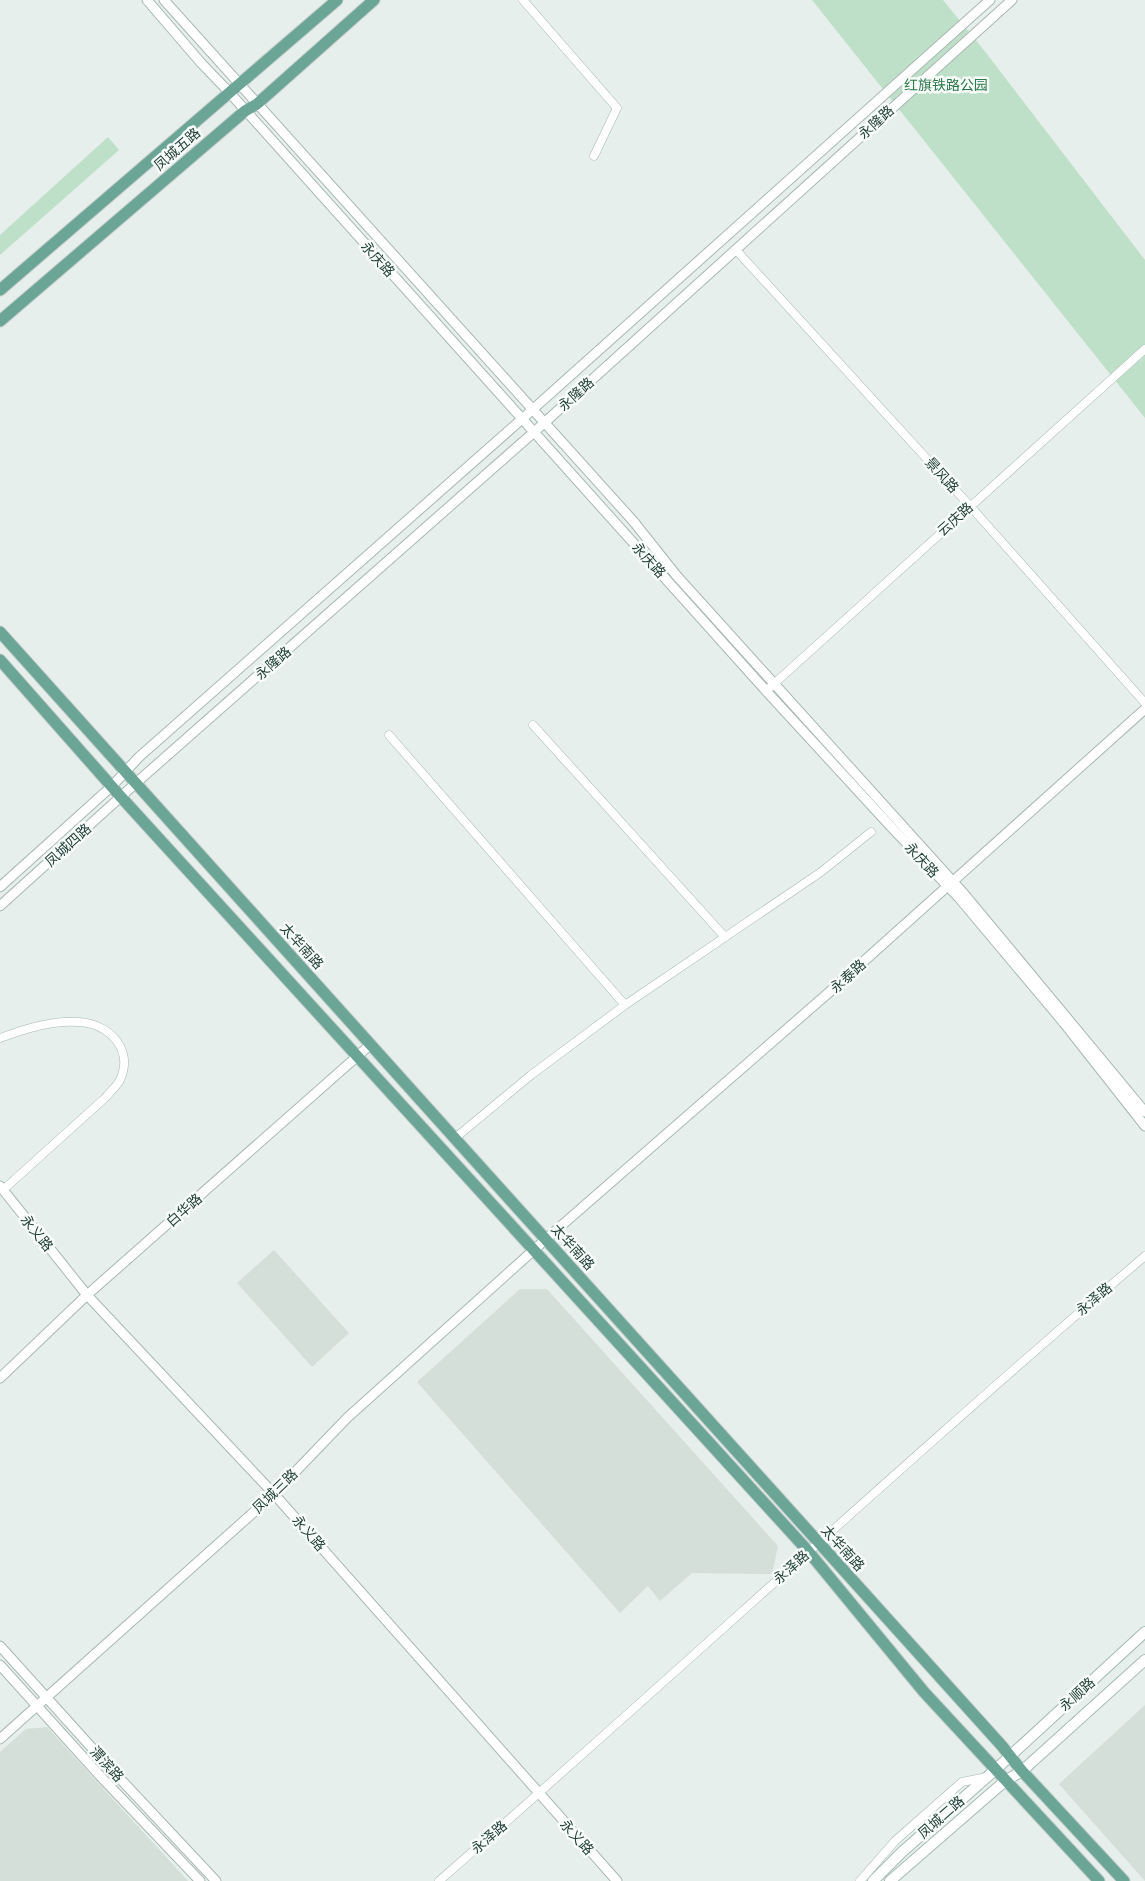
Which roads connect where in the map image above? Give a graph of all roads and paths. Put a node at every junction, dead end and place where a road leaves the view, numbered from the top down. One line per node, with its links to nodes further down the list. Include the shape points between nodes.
1 (147, 0): 9 (street, 永庆路)
2 (164, 0): 8 (street, 永庆路)
3 (337, 0): 8 (main road, 凤城五路)
4 (374, 0): 10 (main road, 凤城五路)
5 (523, 0): 12 (street, via 617,108)
6 (990, 0): 17 (street, 永隆路)
7 (1012, 0): 13 (street, 永隆路)
8 (239, 83): 9 (main road, 凤城五路); 10 (street, 永庆路)
9 (229, 92): 11 (street, 永庆路); 14 (main road, 凤城五路)
10 (256, 104): 11 (main road, 凤城五路); 17 (street, 永庆路)
11 (245, 111): 15 (main road, 凤城五路); 18 (street, 永庆路)
12 (594, 156)
13 (736, 250): 19 (street, 永隆路); 21 (street, 景风路)
14 (0, 290)
15 (0, 321)
16 (1145, 348): 21 (street, 云庆路)
17 (532, 410): 18 (street, 永隆路); 19 (street, 永庆路)
18 (522, 419): 20 (street, 永庆路); 30 (street, 永隆路)
19 (544, 423): 20 (street, 永隆路); 24 (street, 永庆路)
20 (534, 432): 25 (street, 永庆路); 31 (street, 永隆路)
21 (970, 506): 24 (street, 云庆路); 26 (street, 景风路)
22 (0, 632): 30 (main road, 太华南路)
23 (0, 660): 32 (main road, 太华南路)
24 (774, 683): 25 (street, 云庆路); 35 (street, 永庆路)
25 (766, 690): 35 (street, 永庆路)
26 (1145, 704)
27 (1145, 709): 35 (street, 永泰路)
28 (534, 725): 38 (street)
29 (389, 735): 39 (street)
30 (125, 771): 31 (main road, 太华南路); 32 (street, 凤城四路)
31 (136, 783): 33 (street, 凤城四路); 41 (main road, 太华南路)
32 (112, 786): 33 (main road, 太华南路); 36 (street, 凤城四路)
33 (122, 797): 37 (street, 凤城四路); 42 (main road, 太华南路)
34 (871, 832): 38 (street, via 821,872)
35 (950, 884): 43 (street, 永庆路, via 1070,1019); 44 (street, 永庆路); 47 (street, 永泰路)
36 (0, 887)
37 (0, 906)
38 (725, 937): 39 (street)
39 (625, 1006): 45 (street, via 532,1075)
40 (0, 1038): 46 (street, via 53,1023 80,1022 99,1027 112,1035 126,1060 120,1081 105,1098)
41 (370, 1045): 42 (street, 白华路); 45 (main road, 太华南路)
42 (358, 1057): 48 (main road, 太华南路); 50 (street, 白华路)
43 (1145, 1112)
44 (1145, 1126)
45 (454, 1139): 47 (main road, 太华南路)
46 (2, 1188): 50 (street, 永义路)
47 (546, 1239): 48 (street, 凤城三路); 53 (main road, 太华南路)
48 (534, 1250): 52 (street, 凤城三路, via 347,1418); 54 (main road, 太华南路)
49 (1145, 1256): 53 (street, 永泽路)
50 (87, 1295): 51 (street, 白华路); 52 (street, 永义路)
51 (0, 1378)
52 (274, 1494): 59 (street, 凤城三路); 66 (street, 永义路)
53 (817, 1542): 54 (street, 永泽路); 62 (main road, 太华南路)
54 (808, 1552): 64 (main road, 太华南路); 66 (street, 永泽路)
55 (1145, 1632): 62 (main road, 永顺路)
56 (0, 1646): 59 (street, 渭滨路)
57 (1145, 1660): 63 (main road, 永顺路)
58 (0, 1665): 60 (street, 渭滨路)
59 (48, 1698): 60 (street, 凤城三路); 68 (street, 渭滨路)
60 (37, 1707): 61 (street, 凤城三路); 67 (street, 渭滨路)
61 (0, 1740)
62 (1010, 1755): 63 (main road, 太华南路); 64 (main road, 凤城二路)
63 (1022, 1771): 65 (main road, 凤城二路); 75 (main road, 太华南路)
64 (991, 1773): 65 (main road, 太华南路); 71 (street, via 962,1782 895,1841); 72 (main road, 凤城二路)
65 (1006, 1781): 73 (main road, 凤城二路); 74 (main road, 太华南路)
66 (538, 1794): 69 (street, 永泽路); 70 (street, 永义路)
67 (200, 1881)
68 (216, 1881)
69 (439, 1881)
70 (617, 1881)
71 (860, 1881)
72 (873, 1881)
73 (890, 1881)
74 (1099, 1881)
75 (1124, 1881)

